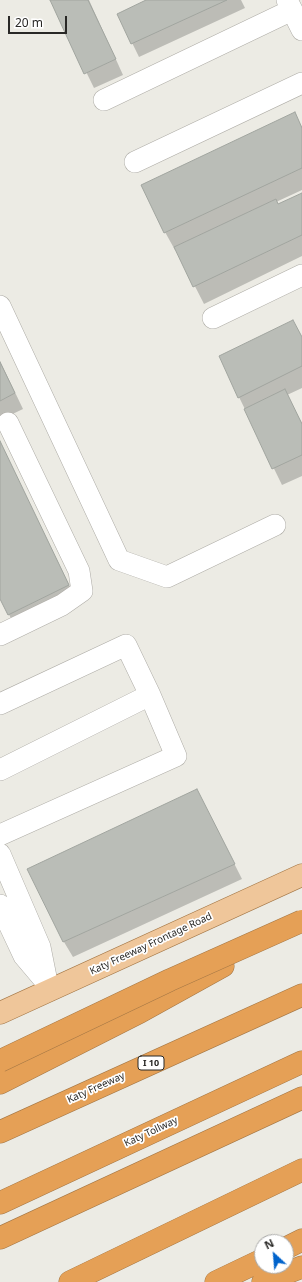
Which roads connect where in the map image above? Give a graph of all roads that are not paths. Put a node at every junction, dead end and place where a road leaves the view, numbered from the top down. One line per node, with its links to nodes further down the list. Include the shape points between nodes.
1 (290, 5): 2 (street); 4 (street)
2 (302, 30)
3 (302, 83): 5 (street)
4 (104, 100)
5 (134, 162)
6 (302, 275): 8 (street)
7 (0, 306): 10 (street, via 120,560 168,577)
8 (213, 318)
9 (8, 424): 11 (street, via 79,571 82,592)
10 (275, 525)
11 (0, 636)
12 (150, 695): 13 (street, via 126,644); 14 (street); 15 (street, via 176,756)
13 (0, 704)
14 (0, 770)
15 (0, 835)
16 (0, 854): 20 (street, via 40,947)
17 (302, 875): 20 (main road, Katy Freeway Frontage Road)
18 (0, 905): 20 (street, via 24,956)
19 (302, 921): 23 (highway, bridge); 25 (highway, via 140,1012)
20 (49, 986): 22 (main road, Katy Freeway Frontage Road)
21 (302, 995): 27 (highway, Katy Freeway / I 10)
22 (1, 1009)
23 (0, 1061)
24 (302, 1062): 31 (highway, Katy Tollway)
25 (0, 1083)
26 (302, 1098): 32 (highway)
27 (0, 1132)
28 (302, 1166): 30 (highway)
29 (302, 1170): 30 (highway)
30 (272, 1184): 35 (highway)
31 (0, 1202)
32 (0, 1238)
33 (254, 1264): 36 (highway)
34 (302, 1266): 37 (highway)
35 (70, 1282)
36 (216, 1282)
37 (263, 1282)

